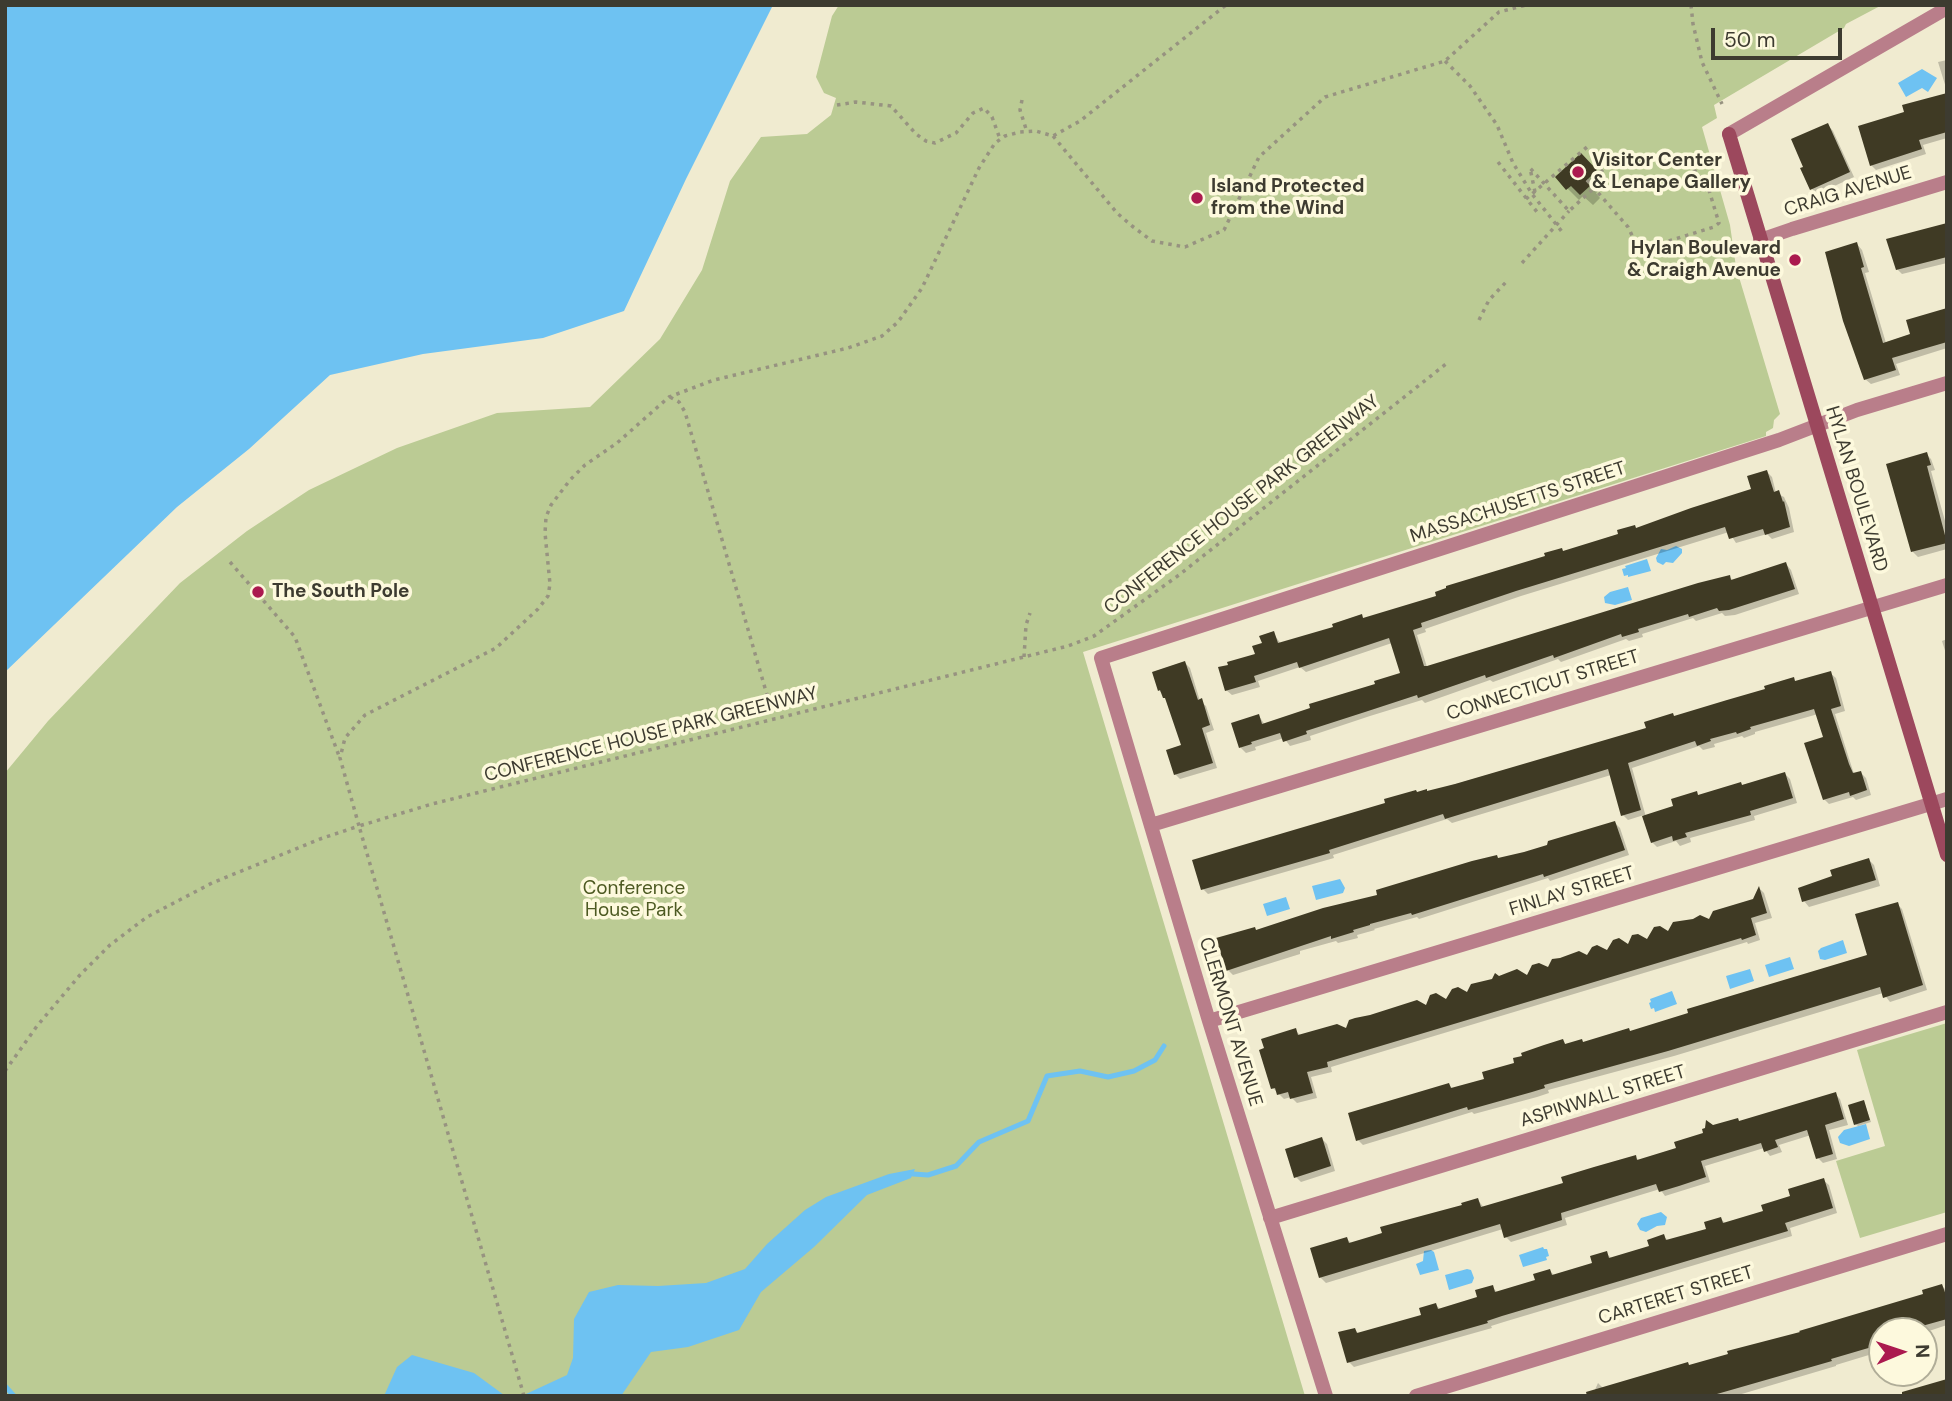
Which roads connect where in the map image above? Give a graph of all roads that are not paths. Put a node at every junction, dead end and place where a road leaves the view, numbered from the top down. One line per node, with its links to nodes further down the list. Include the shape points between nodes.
1 (1947, 8): 3 (street, HYLAN BOULEVARD, via 1730,134)
2 (1947, 182): 3 (street, CRAIG AVENUE)
3 (1760, 240): 5 (street, HYLAN BOULEVARD)
4 (1947, 383): 5 (street, MASSACHUSETTS STREET)
5 (1817, 426): 7 (street, HYLAN BOULEVARD); 8 (street, MASSACHUSETTS STREET)
6 (1947, 585): 7 (street, CONNECTICUT STREET)
7 (1872, 607): 10 (street, HYLAN BOULEVARD); 11 (street, CONNECTICUT STREET)
8 (1101, 659): 11 (street, CLERMONT AVENUE)
9 (1947, 799): 10 (street, FINLAY STREET)
10 (1931, 804): 12 (street, HYLAN BOULEVARD); 14 (street, FINLAY STREET)
11 (1151, 825): 14 (street, CLERMONT AVENUE)
12 (1947, 855)
13 (1947, 1012): 15 (street, ASPINWALL STREET)
14 (1209, 1021): 15 (street, CLERMONT AVENUE)
15 (1270, 1218): 17 (street, CLERMONT AVENUE)
16 (1947, 1234): 18 (street, CARTERET STREET)
17 (1326, 1396)
18 (1416, 1396)

